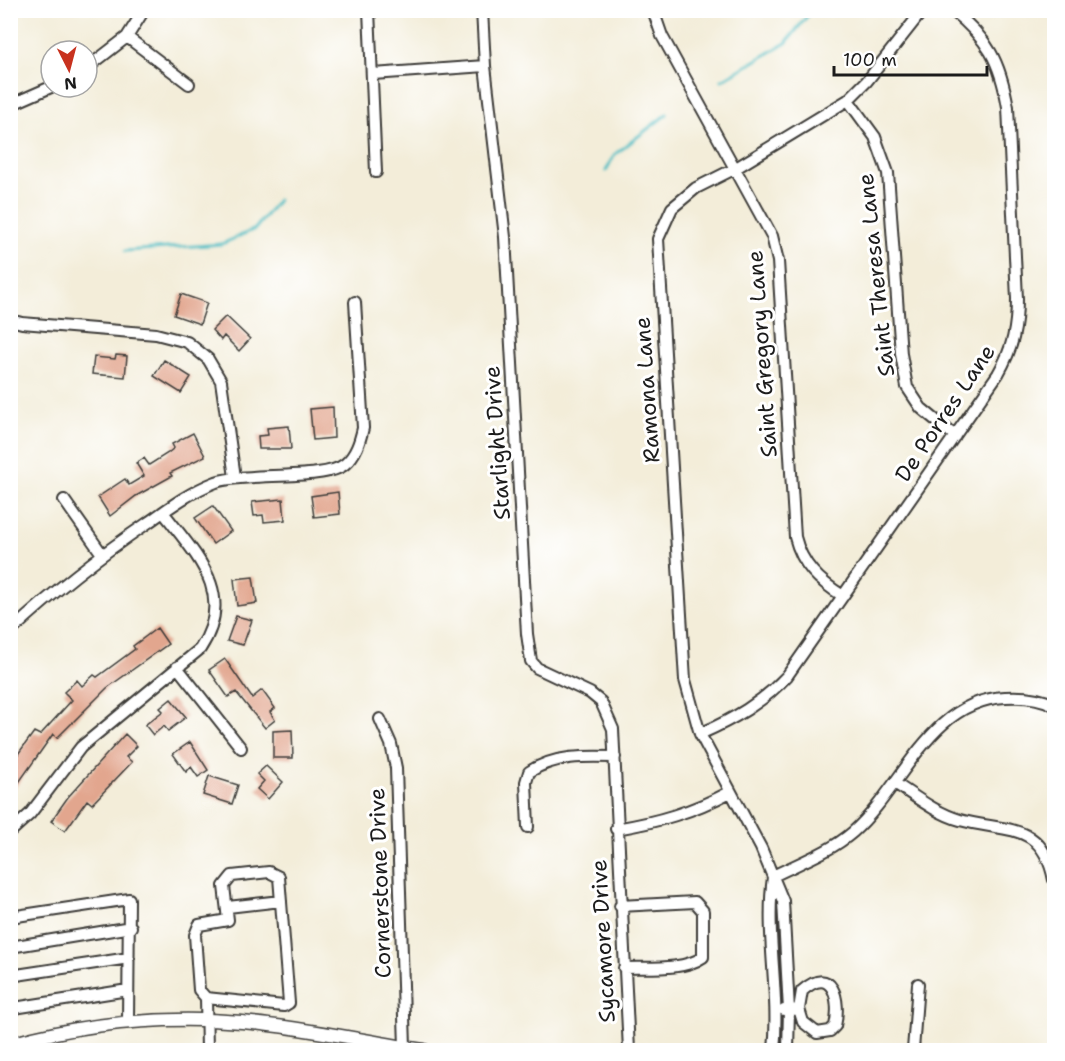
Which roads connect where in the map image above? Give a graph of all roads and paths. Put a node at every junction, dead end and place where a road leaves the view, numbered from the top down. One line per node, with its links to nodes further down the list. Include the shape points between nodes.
1 (144, 10): 7 (street)
2 (369, 10): 10 (street)
3 (482, 10): 9 (street, Starlight Drive)
4 (653, 10): 15 (street, Saint Gregory Lane, via 662,36)
5 (923, 10): 13 (street, Ramona Lane)
6 (952, 10): 19 (street, De Porres Lane, via 983,38 1004,85 1017,318 1011,351)
7 (127, 37): 8 (street); 11 (street)
8 (99, 59)
9 (485, 66): 10 (street); 31 (street, Starlight Drive, via 505,237 526,634 531,661 544,674 590,693 601,702 613,729)
10 (373, 74): 16 (street)
11 (189, 84)
12 (39, 92): 14 (street)
13 (848, 100): 15 (street, Ramona Lane); 19 (street, Saint Theresa Lane, via 875,137 888,172 901,354 907,387 921,408)
14 (10, 105)
15 (736, 168): 24 (street, Saint Gregory Lane, via 772,236 778,261 795,537 811,571); 29 (street, Ramona Lane, via 696,188 672,208 658,239 685,680)
16 (376, 172)
17 (355, 302): 20 (street, via 363,428 351,458 335,470)
18 (10, 320): 20 (street, via 156,334 187,342 208,359 221,381)
19 (955, 436): 24 (street, De Porres Lane)
20 (235, 477): 22 (street, via 196,491)
21 (64, 500): 23 (street)
22 (163, 512): 23 (street); 26 (street, via 200,560 210,577 214,597 210,634 200,649)
23 (102, 554): 25 (street, via 59,586)
24 (843, 596): 29 (street, De Porres Lane, via 787,676 769,695 747,712)
25 (10, 632)
26 (177, 667): 30 (street); 36 (street, via 81,747 30,814)
27 (1054, 705): 32 (street, via 1028,697 1001,697 958,712 928,738)
28 (380, 719): 59 (street, Cornerstone Drive, via 396,768)
29 (700, 734): 33 (street, Ramona Lane)
30 (241, 748)
31 (615, 757): 34 (street, via 581,756 549,762 529,772 525,782); 35 (street, Starlight Drive)
32 (896, 784): 37 (street, via 854,831 836,845); 38 (street, via 939,812 1030,836 1043,847)
33 (730, 792): 35 (street, via 672,817); 37 (street, Ramona Lane)
34 (528, 827)
35 (616, 829): 40 (street, Sycamore Drive)
36 (10, 832)
37 (773, 876): 44 (street, Ramona Lane, via 783,901); 45 (street, Ramona Lane)
38 (1054, 880)
39 (281, 901): 41 (street); 41 (street, via 279,877 269,872 232,876 224,886); 52 (street, via 289,1003 284,1006)
40 (621, 906): 48 (street, Sycamore Drive); 48 (street, via 695,902 703,911 703,957 673,966)
41 (228, 907): 52 (street, via 228,920 199,925 195,934 199,990)
42 (10, 917): 43 (street, via 129,899)
43 (131, 927): 46 (street); 47 (street)
44 (786, 933): 45 (street); 54 (street, Ramona Lane)
45 (772, 934): 55 (street, Ramona Lane)
46 (10, 947)
47 (129, 958): 49 (street); 51 (street)
48 (624, 968): 62 (street, Sycamore Drive)
49 (10, 976)
50 (918, 984): 65 (street)
51 (128, 990): 53 (street); 57 (street)
52 (206, 998): 56 (street)
53 (14, 1008)
54 (794, 1009): 54 (street, via 812,1030 824,1033 830,1031 837,1019 836,997 825,981 809,985); 55 (street); 64 (street, Ramona Lane)
55 (777, 1010): 63 (street, Ramona Lane)
56 (206, 1021): 57 (main road); 59 (main road, via 272,1026); 60 (street)
57 (128, 1022): 58 (main road)
58 (10, 1044)
59 (405, 1047): 61 (main road)
60 (207, 1050)
61 (424, 1050)
62 (629, 1050)
63 (774, 1050)
64 (788, 1050)
65 (913, 1050)

